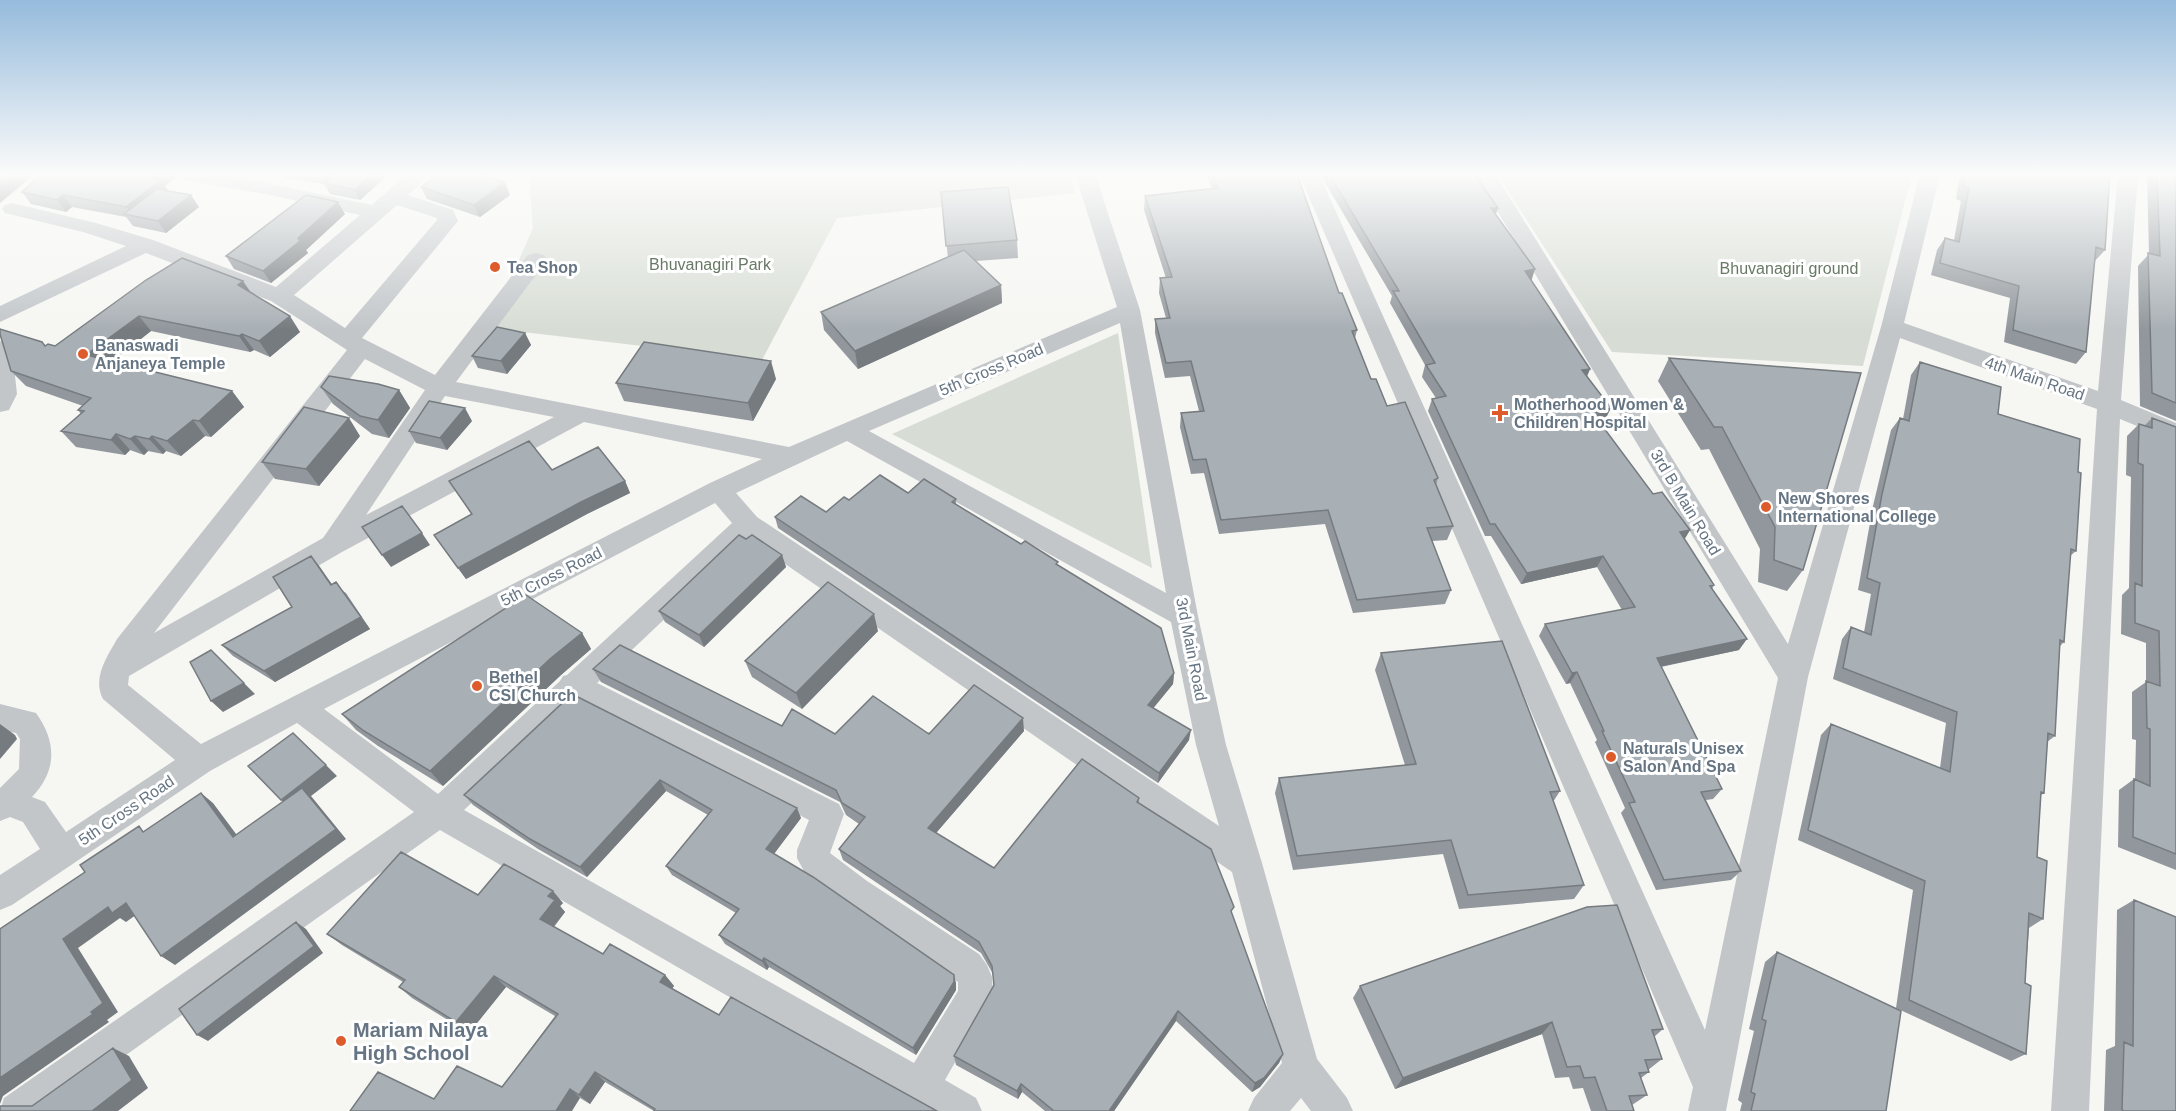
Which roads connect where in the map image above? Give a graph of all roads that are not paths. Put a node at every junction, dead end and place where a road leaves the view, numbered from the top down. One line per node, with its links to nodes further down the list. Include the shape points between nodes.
1 (85, 226): 9 (street)
2 (361, 226): 11 (street)
3 (444, 226): 15 (street)
4 (1102, 226): 12 (street, 3rd Main Road)
5 (1331, 226): 41 (street)
6 (1517, 226): 29 (street, 3rd B Main Road)
7 (1917, 226): 14 (street)
8 (2124, 226): 19 (street)
9 (145, 244): 11 (street); 13 (street)
10 (536, 260): 17 (street)
11 (279, 296): 15 (street)
12 (1129, 310): 21 (street, 5th Cross Road); 27 (street, 3rd Main Road)
13 (0, 315)
14 (1892, 327): 19 (street, 4th Main Road); 29 (street)
15 (354, 344): 17 (street); 28 (street, via 127,647)
16 (0, 349): 18 (street, via 5,394)
17 (440, 387): 20 (street); 26 (street)
18 (0, 404)
19 (2109, 404): 22 (street, 4th Main Road); 46 (street)
20 (581, 413): 23 (street); 26 (street)
21 (848, 430): 23 (street, 5th Cross Road); 27 (street)
22 (2176, 433)
23 (790, 456): 24 (street, 5th Cross Road)
24 (718, 490): 25 (street); 31 (street, 5th Cross Road)
25 (748, 524): 30 (street); 37 (street)
26 (333, 544): 28 (street)
27 (1184, 616): 37 (street, 3rd Main Road, via 1211,745)
28 (115, 670): 33 (street, via 113,690)
29 (1793, 677): 41 (street)
30 (573, 685): 35 (street); 40 (street, via 828,814 813,850 818,864 968,966 975,977 975,995)
31 (299, 706): 33 (street, 5th Cross Road); 35 (street)
32 (0, 717): 34 (street, via 25,722 36,736 34,774)
33 (199, 761): 36 (street, 5th Cross Road)
34 (3, 804): 36 (street, via 34,812)
35 (439, 813): 40 (street); 42 (street)
36 (62, 853): 38 (street, 5th Cross Road)
37 (1246, 862): 39 (street, 3rd Main Road)
38 (0, 894)
39 (1301, 1068): 44 (street); 45 (street, 3rd Main Road)
40 (921, 1086): 43 (street)
41 (1710, 1099)
42 (17, 1111)
43 (963, 1111)
44 (1267, 1111)
45 (1334, 1111)
46 (2070, 1111)

